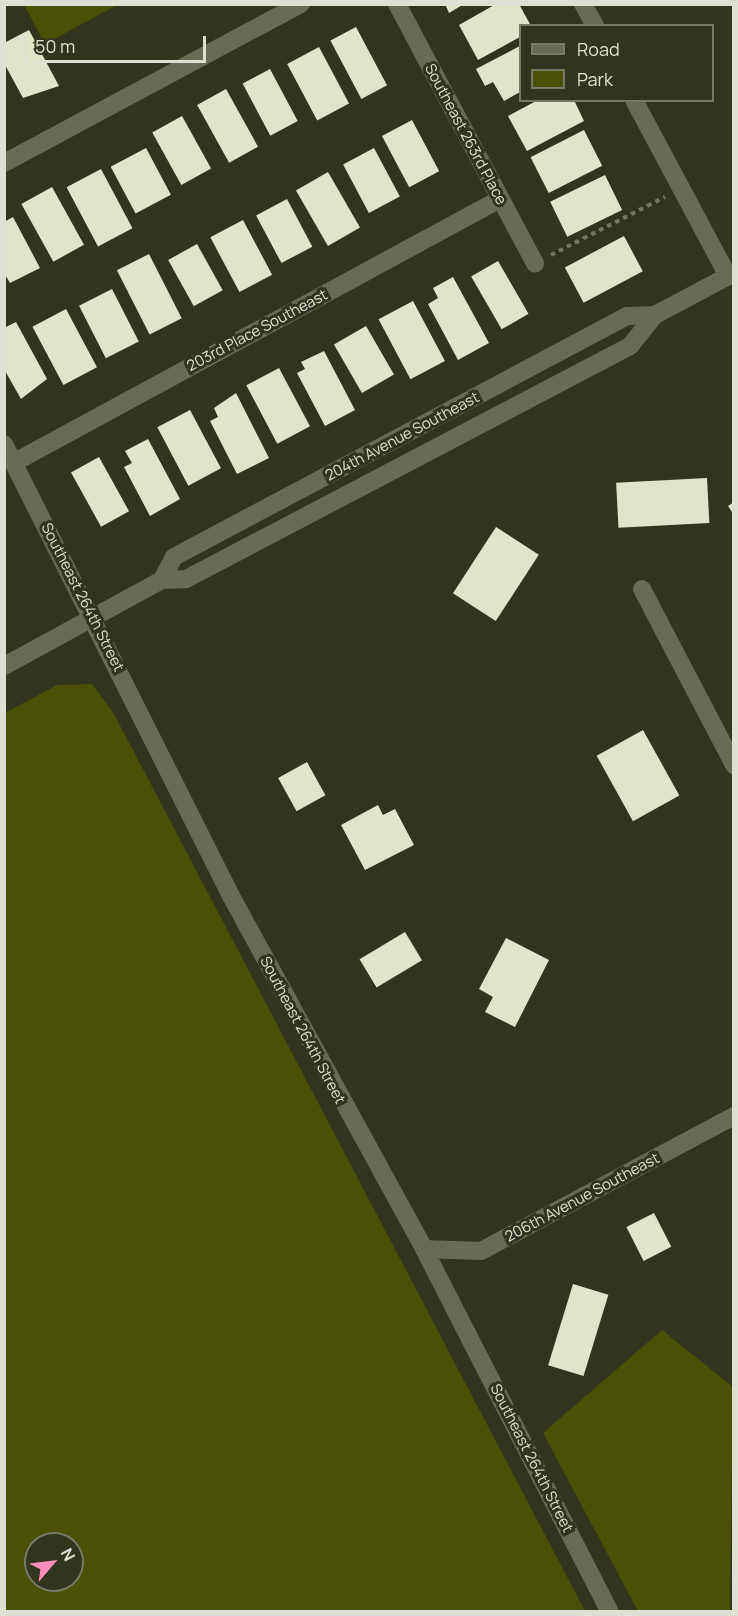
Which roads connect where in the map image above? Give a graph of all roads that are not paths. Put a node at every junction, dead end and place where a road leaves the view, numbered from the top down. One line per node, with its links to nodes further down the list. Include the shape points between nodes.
1 (301, 4): 6 (street)
2 (397, 4): 7 (street, Southeast 263rd Place)
3 (583, 4): 4 (street)
4 (594, 24)
5 (635, 102): 9 (street)
6 (4, 163)
7 (500, 199): 8 (street, Southeast 263rd Place); 12 (street, 203rd Place Southeast)
8 (535, 264)
9 (731, 274): 10 (street, 204th Avenue Southeast)
10 (655, 315): 13 (street, 204th Avenue Southeast, via 630,346 186,579); 13 (street, 204th Avenue Southeast, via 627,316 174,557)
11 (4, 444): 12 (street, Southeast 264th Street)
12 (15, 462): 15 (street, Southeast 264th Street)
13 (162, 580): 15 (street, 204th Avenue Southeast)
14 (642, 589): 17 (street)
15 (93, 618): 16 (street, 204th Avenue Southeast); 19 (street, Southeast 264th Street, via 231,896)
16 (4, 666)
17 (734, 765)
18 (734, 1116): 19 (street, 206th Avenue Southeast, via 481,1251 461,1255)
19 (424, 1249): 20 (street, Southeast 264th Street)
20 (610, 1611)

